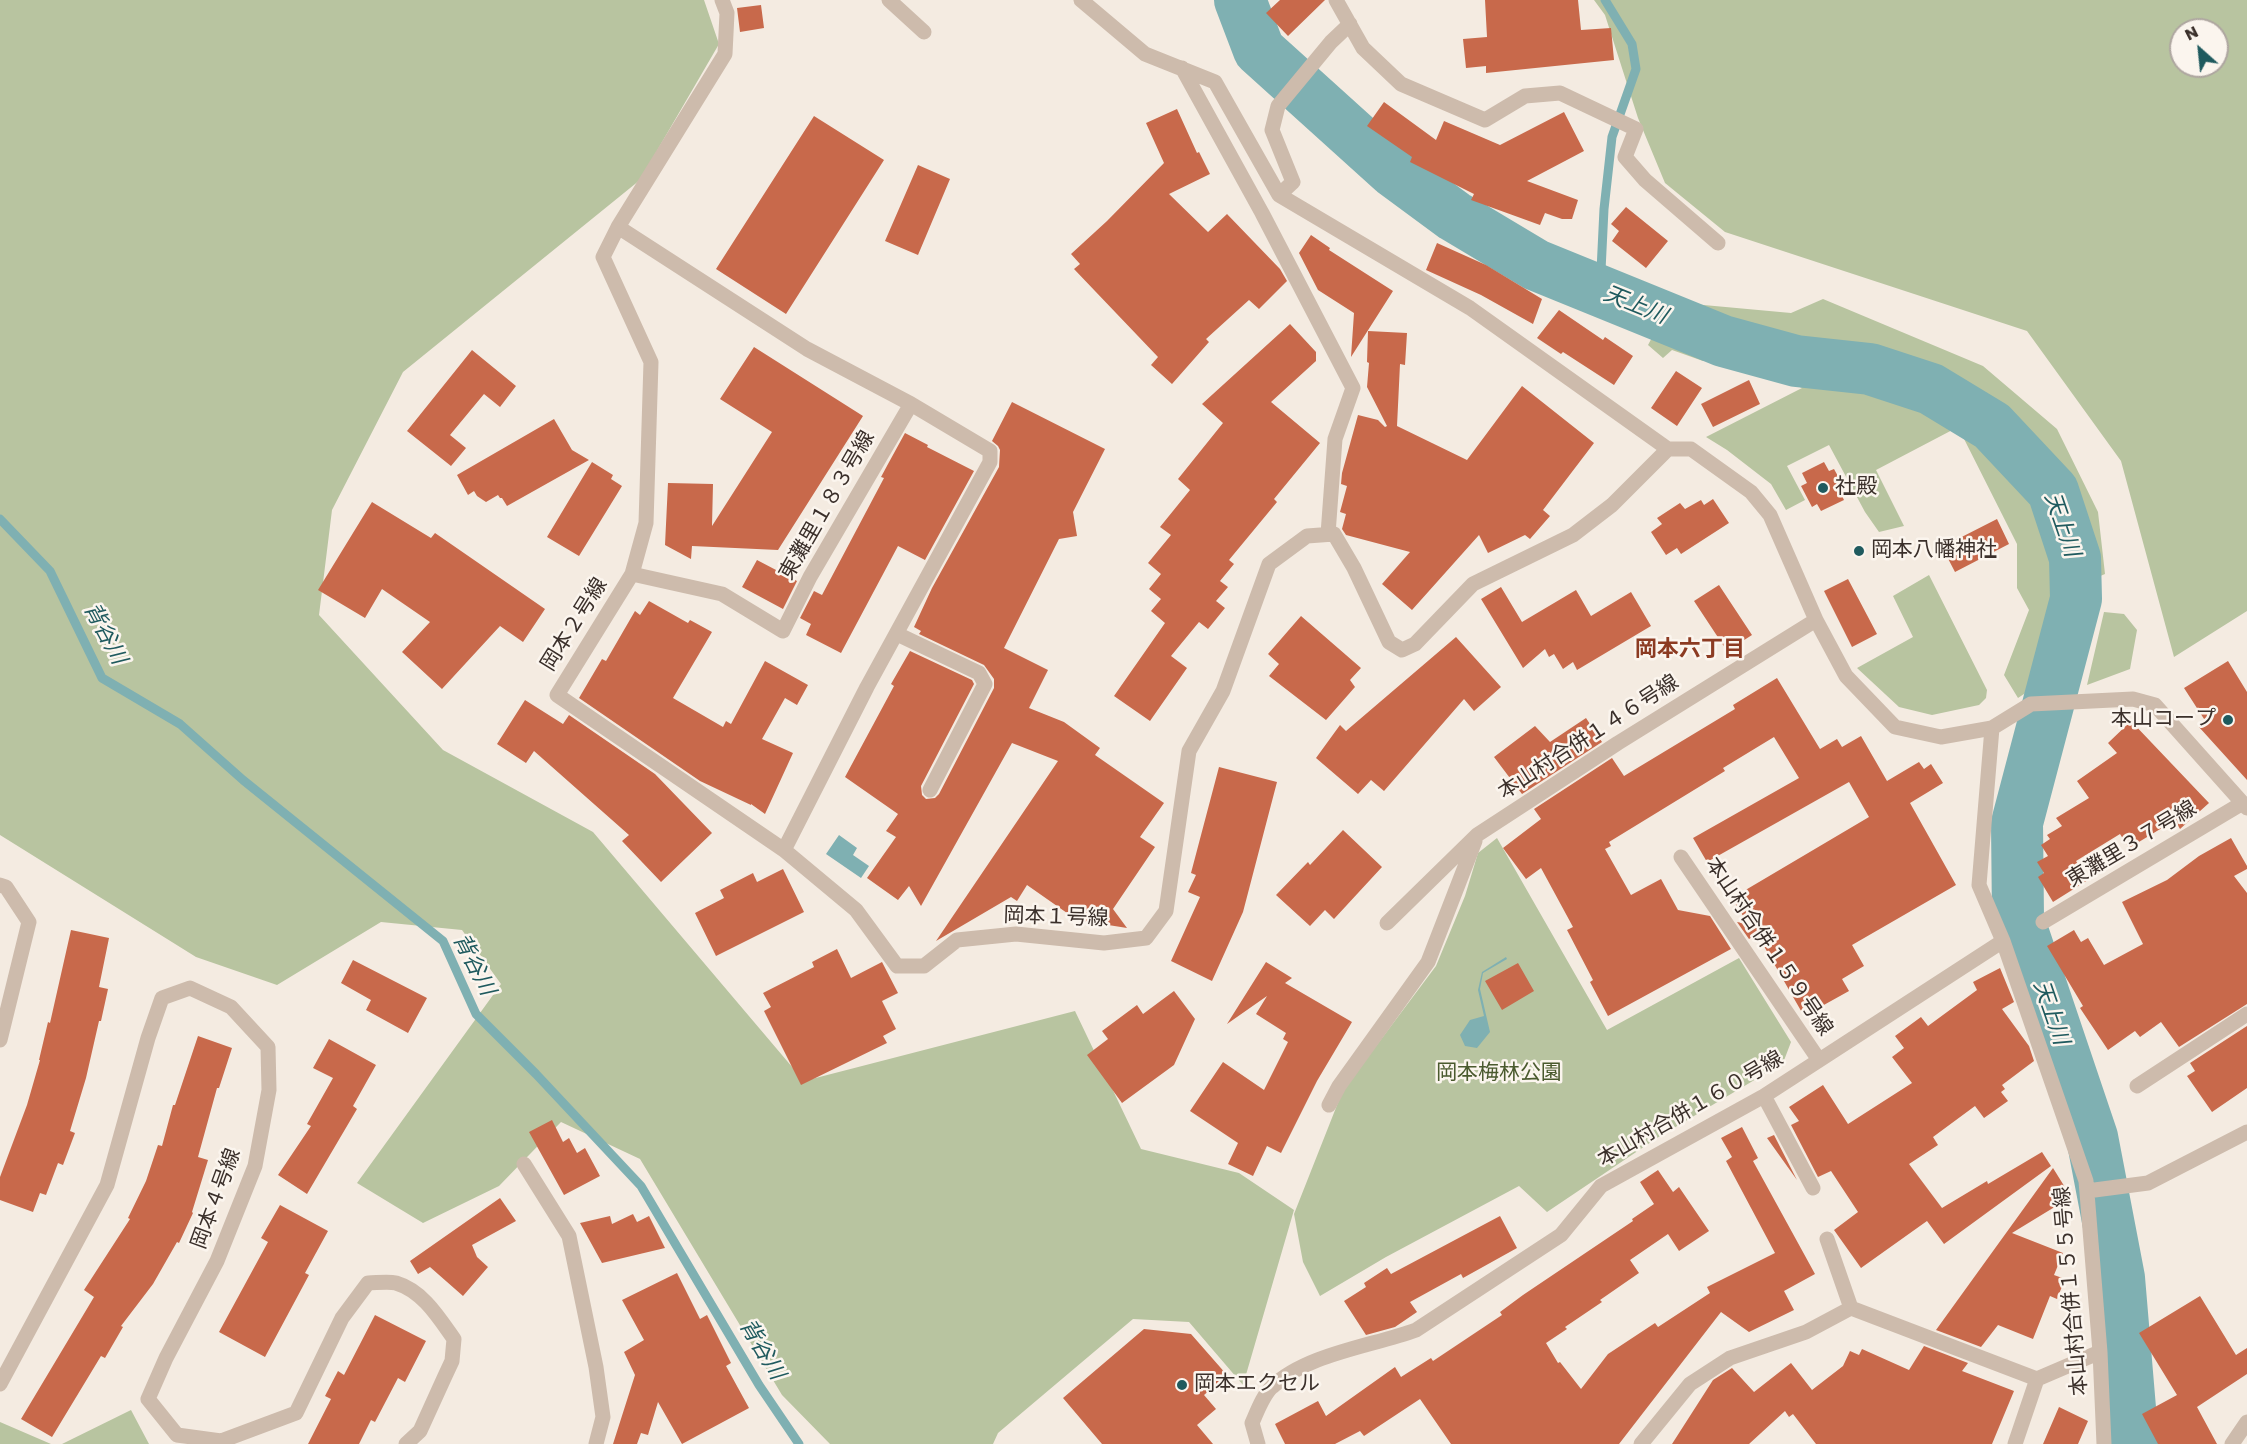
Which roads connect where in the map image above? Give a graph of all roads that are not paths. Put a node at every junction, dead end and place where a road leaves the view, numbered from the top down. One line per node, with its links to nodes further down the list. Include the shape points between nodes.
1 (723, 0): 9 (street, via 727,13 725,54)
2 (889, 0): 6 (street)
3 (1081, 0): 7 (street, via 1145,54)
4 (1336, 0): 5 (street)
5 (1350, 24): 8 (street, via 1278,106 1272,130 1293,182); 10 (street, via 1363,48 1401,84 1485,120 1525,96 1560,93 1636,129 1625,157 1645,180)
6 (924, 32)
7 (1182, 68): 8 (street, via 1215,82); 13 (street, via 1353,388 1335,440)
8 (1279, 195): 12 (street, via 1470,308)
9 (618, 227): 11 (street, via 807,349); 14 (street, via 603,257 651,362 646,523)
10 (1718, 243)
11 (911, 404): 16 (street, 東灘里１８３号線); 17 (street, via 990,451 991,457)
12 (1668, 449): 13 (street, via 1612,505 1581,529 1473,584 1415,644 1402,650 1389,642 1354,568 1334,534); 15 (street, via 1690,449 1751,492 1770,515)
13 (1328, 534): 22 (street, 岡本１号線, via 1307,536 1269,564 1223,691 1189,751 1166,910 1146,938 1104,944 1017,934 957,940 924,966 897,966 856,910)
14 (632, 574): 16 (street, 岡本２号線, via 722,594); 22 (street, 岡本２号線, via 557,695)
15 (1816, 620): 18 (street, via 1846,676 1895,727 1941,737); 21 (street, 本山村合併１４６号線)
16 (783, 631)
17 (897, 634): 19 (street, via 979,673 985,684); 22 (street)
18 (1992, 728): 20 (street, via 2031,704 2133,699 2155,705); 27 (street, 本山村合併１５５号線, via 1979,885)
19 (930, 790)
20 (2244, 806): 25 (street, 東灘里３７号線)
21 (1477, 836): 26 (street, 本山村合併１４６号線); 33 (street, via 1428,962)
22 (784, 850)
23 (1681, 857): 30 (street, 本山村合併１５９号線)
24 (0, 885): 29 (street, via 6,887 29,922)
25 (2043, 922)
26 (1387, 923)
27 (2003, 941): 30 (street, 本山村合併１６０号線); 37 (street, 本山村合併１５５号線)
28 (2247, 1014): 31 (street)
29 (0, 1040)
30 (1819, 1059): 32 (street, 本山村合併１６０号線)
31 (2137, 1086)
32 (1764, 1096): 36 (street); 46 (street, 本山村合併１６０号線, via 1601,1186 1561,1235 1416,1330 1353,1347 1297,1370 1270,1388 1252,1423)
33 (1329, 1105)
34 (2247, 1132): 37 (street, via 2148,1183)
35 (524, 1164): 45 (street, via 569,1236 603,1417)
36 (1813, 1188)
37 (2090, 1190): 40 (street, 本山村合併１５５号線)
38 (1827, 1239): 39 (street)
39 (1851, 1308): 41 (street); 47 (street, via 1806,1332 1730,1359 1690,1384)
40 (2100, 1352): 41 (street); 49 (street, 本山村合併１５５号線)
41 (2037, 1379): 48 (street)
42 (0, 1384): 44 (street, 岡本４号線, via 107,1185 162,998 190,988 231,1007 268,1047 269,1090 255,1166 217,1261 148,1399 177,1435 221,1442 296,1413 342,1318 368,1283 396,1283 434,1309 454,1339 452,1362 420,1431)
43 (2247, 1422): 50 (street)
44 (406, 1444)
45 (596, 1444)
46 (1258, 1444)
47 (1641, 1444)
48 (2016, 1444)
49 (2104, 1444)
50 (2232, 1444)

